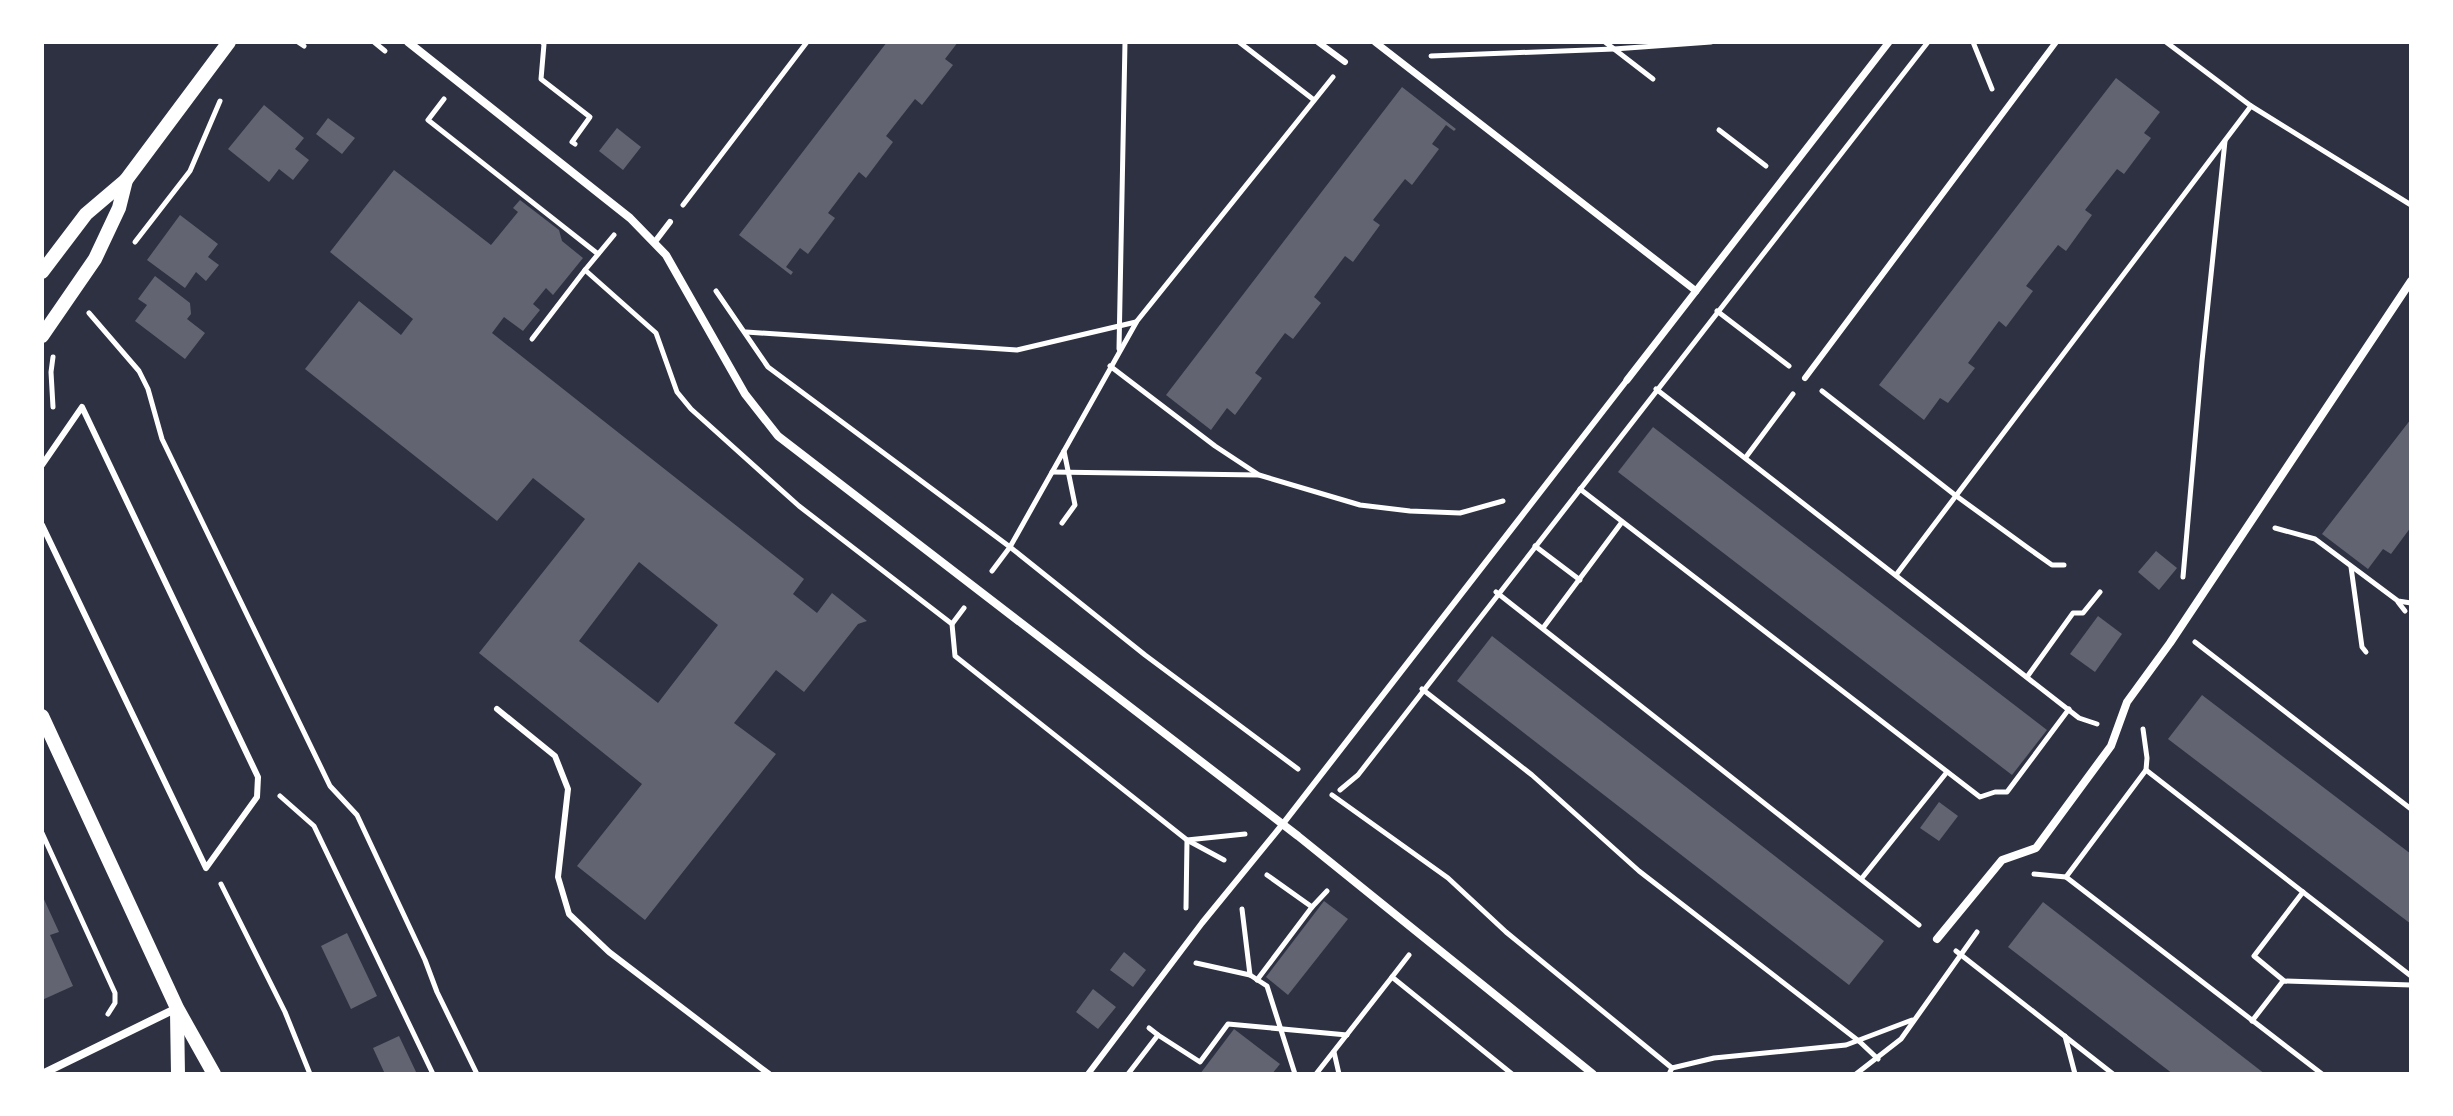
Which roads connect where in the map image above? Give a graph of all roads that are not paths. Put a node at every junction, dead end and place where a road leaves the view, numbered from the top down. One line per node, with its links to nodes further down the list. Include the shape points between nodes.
1 (229, 42): 8 (street)
2 (408, 42): 10 (street, via 630,218)
3 (1318, 42): 7 (lane)
4 (1375, 42): 13 (street)
5 (1889, 42): 13 (street)
6 (2056, 42): 15 (lane)
7 (1345, 62)
8 (126, 180): 11 (street, via 86,214); 14 (street, via 101,249)
9 (670, 222): 10 (lane)
10 (654, 243): 22 (street, via 666,255 745,394 778,436)
11 (42, 272)
12 (2411, 281): 23 (street, via 2127,702 2111,746 2036,848 2002,860)
13 (1696, 291): 16 (street)
14 (42, 336)
15 (1805, 378)
16 (1627, 380): 22 (lane)
17 (45, 455): 18 (lane); 19 (lane, via 82,407 258,777 257,797 206,868)
18 (42, 465)
19 (42, 525)
20 (497, 709): 28 (lane, via 555,756 568,789 558,877 569,914 609,952)
21 (42, 716): 24 (street)
22 (1282, 825): 29 (lane); 30 (street)
23 (1937, 939)
24 (177, 1008): 25 (street); 26 (street); 27 (street)
25 (42, 1074)
26 (178, 1074)
27 (214, 1074)
28 (769, 1074)
29 (1088, 1074)
30 (1593, 1074)

